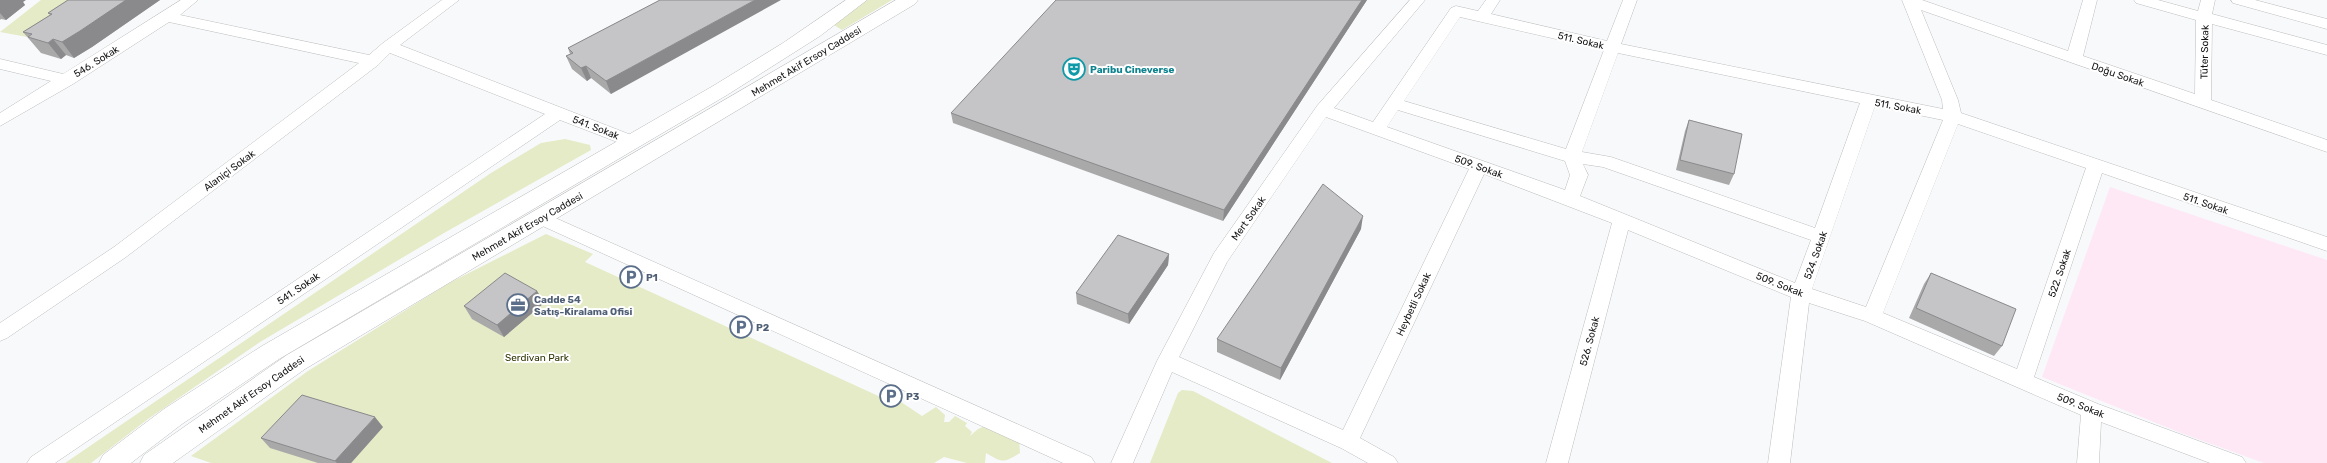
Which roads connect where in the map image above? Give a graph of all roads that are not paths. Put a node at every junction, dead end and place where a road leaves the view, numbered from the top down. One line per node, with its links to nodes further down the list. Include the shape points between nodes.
1 (191, 0): 13 (street, 546. Sokak)
2 (452, 0): 17 (street, Alaniçi Sokak)
3 (856, 0): 32 (main road, Mehmet Akif Ersoy Caddesi, via 807,38)
4 (909, 0): 38 (main road, Mehmet Akif Ersoy Caddesi)
5 (1418, 0): 27 (street, Mert Sokak)
6 (1494, 0): 14 (street)
7 (1630, 0): 18 (street)
8 (1910, 0): 20 (street, Doğu Sokak); 29 (street, via 1950,100)
9 (2090, 0): 20 (street)
10 (2141, 0): 15 (street)
11 (2208, 0): 15 (street, Tüter Sokak)
12 (2238, 0): 16 (street)
13 (167, 17): 21 (street); 23 (street, 546. Sokak)
14 (1482, 17): 18 (street, 511. Sokak); 25 (street, 511. Sokak, via 1456,11)
15 (2204, 17): 19 (street); 26 (street, Tüter Sokak)
16 (2327, 24)
17 (388, 46): 21 (street, Alaniçi Sokak); 28 (street, 541. Sokak)
18 (1611, 47): 24 (street, 511. Sokak); 34 (street)
19 (2327, 50)
20 (2074, 58): 26 (street, Doğu Sokak)
21 (372, 61): 44 (street, Alaniçi Sokak, via 120,252)
22 (0, 64): 23 (street)
23 (67, 80): 30 (street, 546. Sokak)
24 (1869, 101): 29 (street, 511. Sokak); 40 (street, 524. Sokak)
25 (1394, 103): 31 (street); 34 (street)
26 (2203, 103): 33 (street, Doğu Sokak)
27 (1323, 110): 31 (street, 509. Sokak); 45 (street, Mert Sokak, via 1220,258)
28 (558, 113): 32 (street, 541. Sokak); 49 (street, 541. Sokak)
29 (1953, 116): 35 (street, 511. Sokak); 43 (street)
30 (0, 120)
31 (1376, 129): 36 (street, 509. Sokak)
32 (634, 142): 50 (main road, Mehmet Akif Ersoy Caddesi, via 281,345 139,441)
33 (2327, 146)
34 (1572, 157): 37 (street, via 1579,175); 40 (street, via 1605,161)
35 (2096, 165): 41 (street, 511. Sokak); 46 (street, 522. Sokak)
36 (1479, 166): 37 (street, 509. Sokak); 48 (street, Heybetli Sokak)
37 (1570, 199): 39 (street, 509. Sokak)
38 (542, 218): 51 (main road, Mehmet Akif Ersoy Caddesi, via 296,362); 52 (street)
39 (1622, 220): 42 (street, 509. Sokak); 55 (street, 526. Sokak)
40 (1822, 237): 42 (street, 524. Sokak)
41 (2327, 244)
42 (1801, 293): 43 (street, 509. Sokak); 56 (street, 524. Sokak)
43 (1872, 316): 46 (street, 509. Sokak)
44 (0, 333)
45 (1167, 362): 48 (street); 53 (street, Mert Sokak)
46 (2023, 381): 47 (street, 509. Sokak)
47 (2091, 410): 57 (street); 58 (street, 509. Sokak)
48 (1348, 442): 54 (street)
49 (38, 463)
50 (112, 463)
51 (153, 463)
52 (1084, 463)
53 (1122, 463)
54 (1387, 463)
55 (1557, 463)
56 (1779, 463)
57 (2088, 463)
58 (2235, 463)

